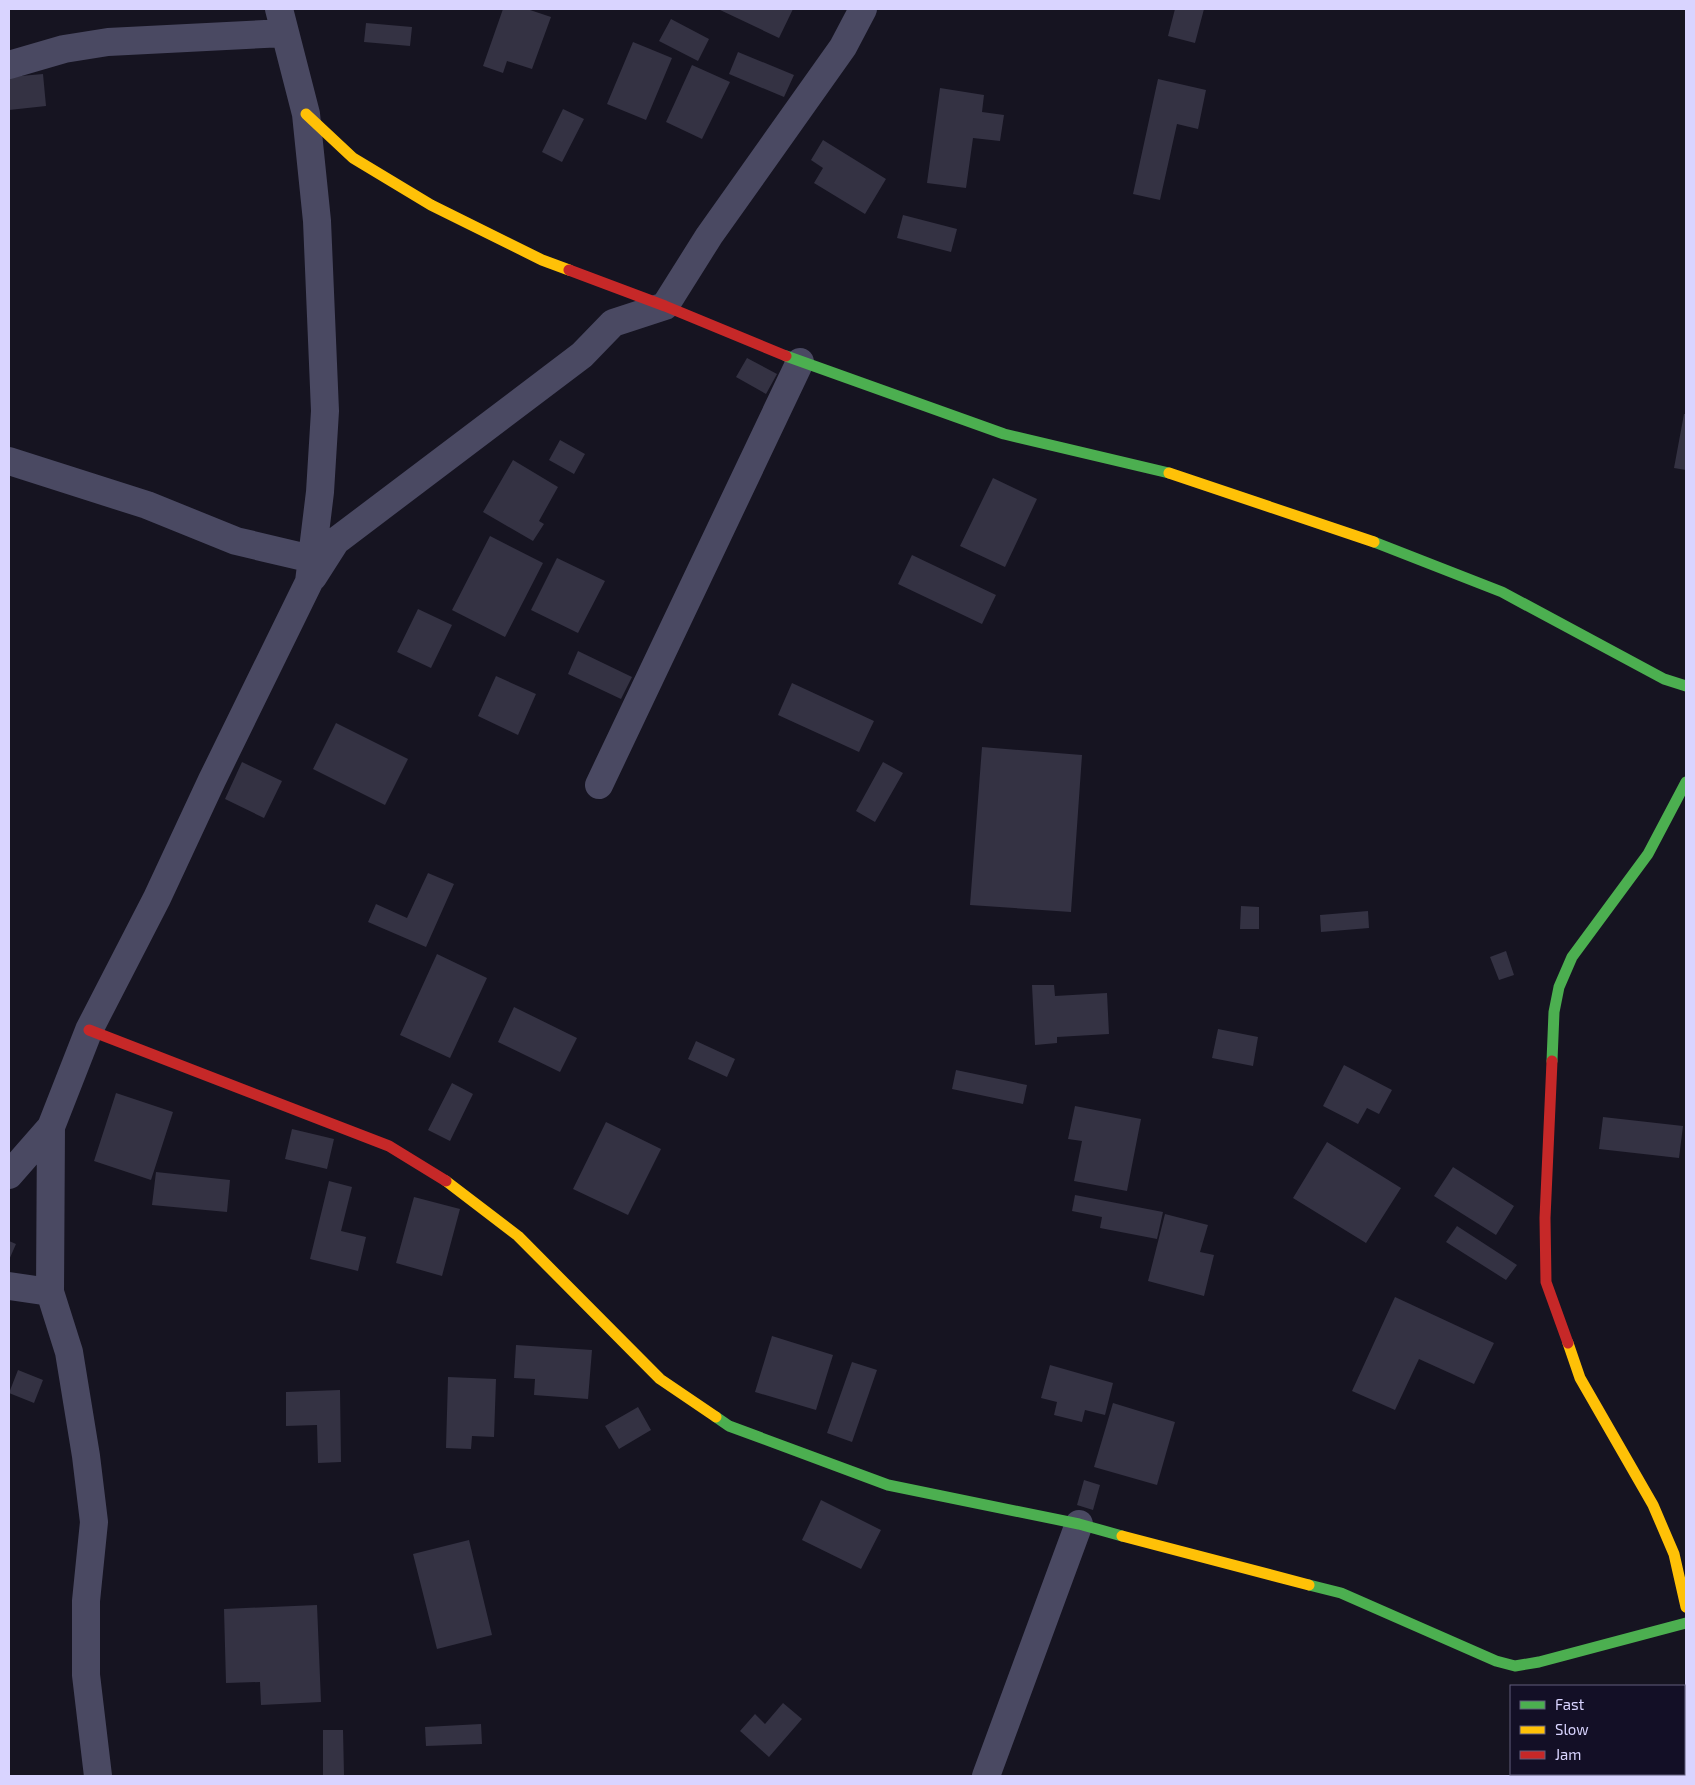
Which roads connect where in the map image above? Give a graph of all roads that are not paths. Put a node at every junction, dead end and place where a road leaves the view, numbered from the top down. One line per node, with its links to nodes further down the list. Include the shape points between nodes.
1 (863, 9): 5 (street, via 843,48 709,236)
2 (282, 21): 3 (street, via 64,49); 4 (street)
3 (9, 65)
4 (306, 114): 5 (street, via 353,158 431,204 542,260); 8 (street, via 317,222 325,411)
5 (664, 306): 6 (street); 8 (street, via 613,323 582,355 336,540)
6 (800, 362): 9 (street, via 1004,434 1153,467 1406,553 1502,592); 12 (street)
7 (9, 461): 8 (street, via 148,505)
8 (311, 571): 13 (street, via 157,898)
9 (1675, 682): 10 (street)
10 (1686, 702)
11 (1686, 782): 19 (street, via 1648,854 1572,957 1559,986 1554,1012 1545,1218 1546,1282 1568,1346 1580,1378 1653,1505 1674,1554)
12 (599, 785)
13 (89, 1030): 14 (street); 18 (street, via 389,1146 453,1185 518,1236 660,1379 729,1426 888,1485)
14 (51, 1126): 15 (street); 17 (street)
15 (9, 1176)
16 (9, 1286): 17 (street)
17 (50, 1292): 21 (street, via 69,1352 94,1522 86,1601 86,1675)
18 (1079, 1524): 20 (street, via 1341,1593 1496,1661 1515,1666); 22 (street)
19 (1686, 1605)
20 (1686, 1623)
21 (98, 1776)
22 (986, 1776)

